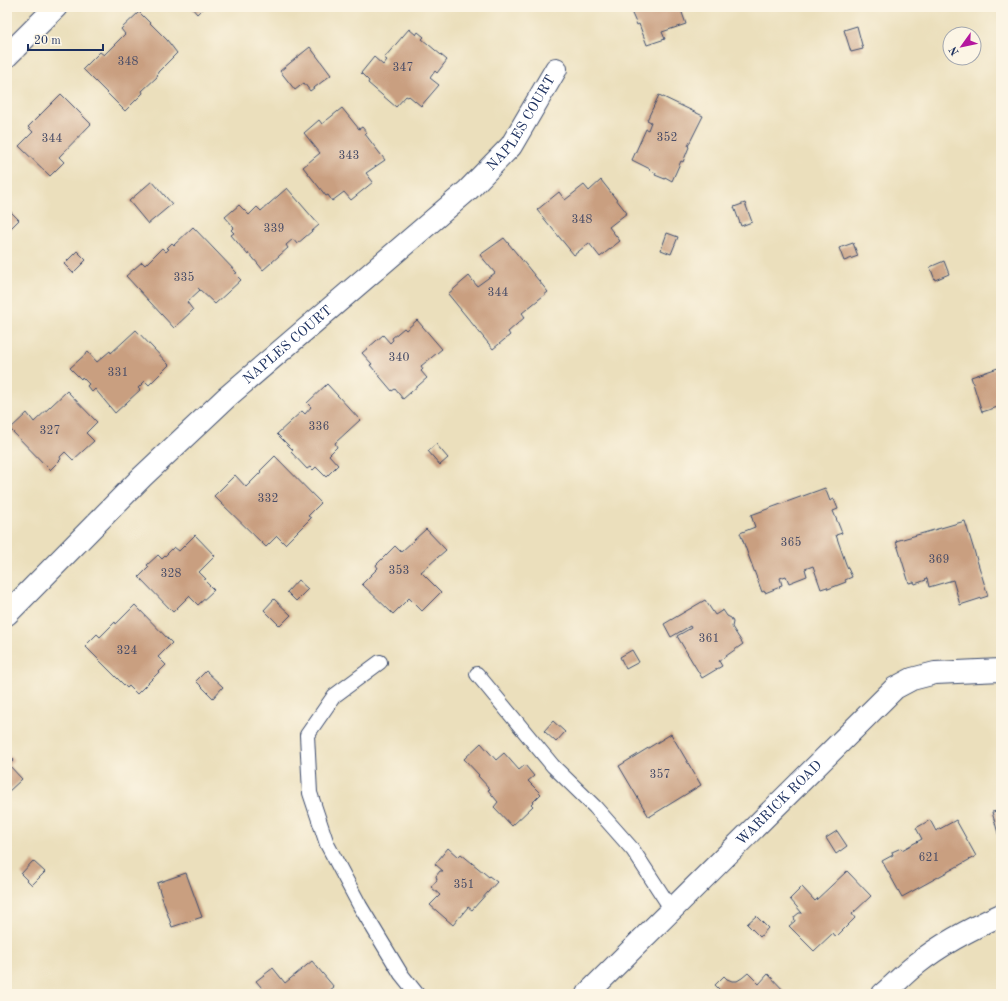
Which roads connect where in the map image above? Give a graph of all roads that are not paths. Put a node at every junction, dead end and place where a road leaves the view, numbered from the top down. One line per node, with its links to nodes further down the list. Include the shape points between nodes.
1 (56, 7): 2 (street)
2 (7, 56)
3 (556, 69): 4 (street, NAPLES COURT, via 512,146 468,190 228,397 142,477)
4 (7, 614)
5 (380, 662): 10 (lane, via 334,696 307,735 310,793 328,844 360,906 401,974)
6 (1001, 670): 8 (street, WARRICK ROAD, via 935,673 912,679 895,688)
7 (476, 674): 8 (lane, via 553,766 596,807 633,850)
8 (672, 910): 11 (street, WARRICK ROAD)
9 (1001, 915): 12 (street, via 971,928 937,949 918,962)
10 (418, 994)
11 (587, 994)
12 (883, 994)

